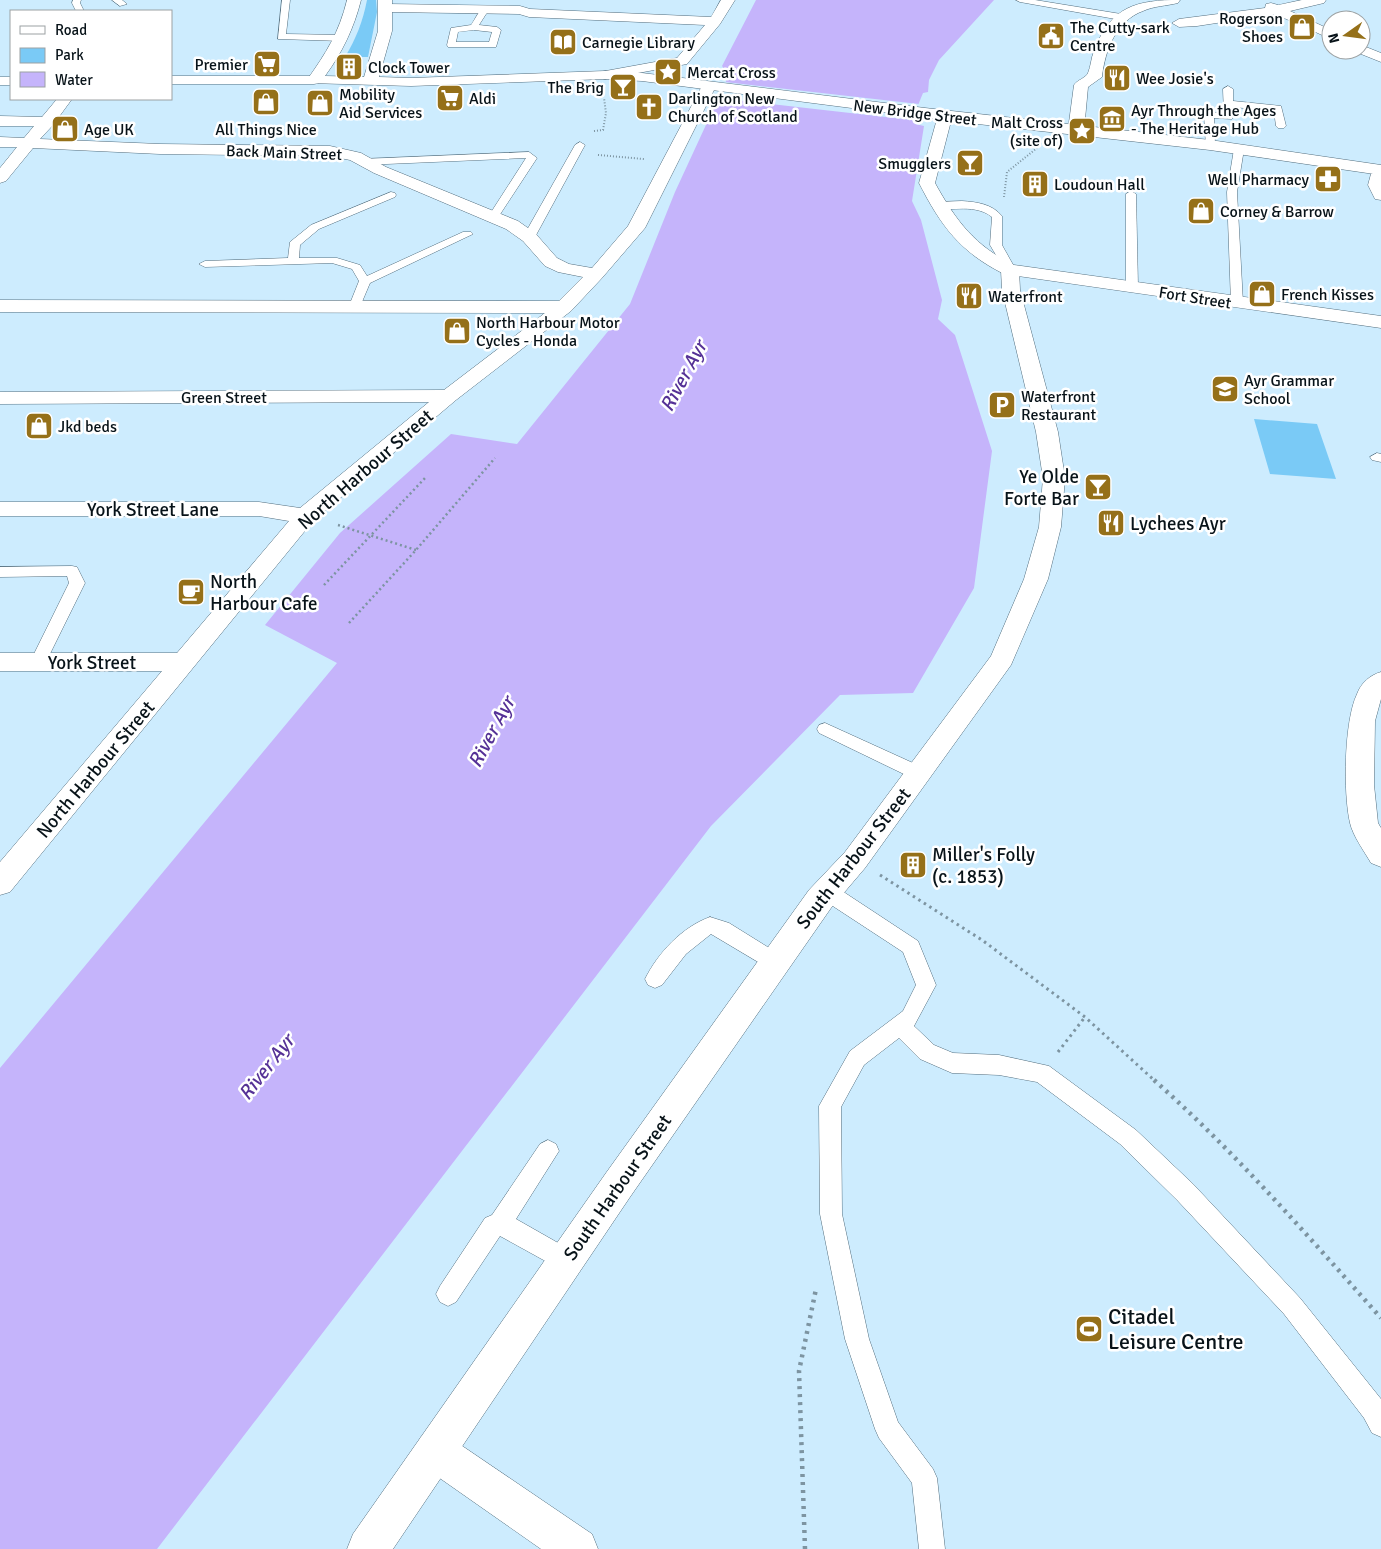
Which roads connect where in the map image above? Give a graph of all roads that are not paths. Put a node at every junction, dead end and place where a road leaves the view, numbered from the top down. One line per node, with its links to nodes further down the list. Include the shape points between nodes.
1 (286, 0): 17 (lane, via 281,37)
2 (354, 0): 17 (street)
3 (728, 0): 13 (street)
4 (1020, 0): 12 (lane)
5 (1173, 0): 12 (street, via 1146,5)
6 (1260, 0): 10 (street)
7 (1319, 0): 10 (street)
8 (386, 4): 11 (street); 21 (street, via 382,45)
9 (520, 5): 11 (street); 13 (street, via 529,13)
10 (1277, 10): 14 (street); 16 (street)
11 (484, 11): 15 (lane)
12 (1121, 17): 30 (street, via 1108,33 1096,60 1095,77 1081,85)
13 (715, 21): 18 (street, via 682,61)
14 (1179, 23)
15 (474, 28): 15 (lane, via 454,30 451,45 493,45 497,30)
16 (1321, 30)
17 (343, 38): 20 (street, via 333,57)
18 (605, 76): 21 (street); 22 (street, New Bridge Street, via 642,77)
19 (172, 80): 20 (street)
20 (314, 80): 21 (street)
21 (370, 81)
22 (713, 87): 26 (street, New Bridge Street); 50 (street, North Harbour Street, via 636,228)
23 (1228, 89): 25 (lane)
24 (64, 100): 28 (street)
25 (1228, 104): 29 (lane, via 1278,108); 33 (lane, via 1229,117 1209,115)
26 (945, 116): 30 (street); 30 (street, New Bridge Street); 43 (street, via 928,183)
27 (0, 121): 28 (street)
28 (48, 122): 32 (street)
29 (1282, 126)
30 (1076, 130): 33 (street, New Bridge Street)
31 (0, 142): 32 (street, Back Main Street)
32 (31, 142): 36 (street, Back Main Street, via 160,149 330,151 355,156); 39 (street)
33 (1210, 145): 35 (street, New Bridge Street)
34 (578, 148): 46 (lane)
35 (1239, 149): 37 (street, New Bridge Street); 53 (lane, via 1232,192)
36 (363, 162): 44 (street, Back Main Street); 44 (lane, via 529,155 532,158)
37 (1381, 170)
38 (1381, 175): 42 (street, via 1377,177 1376,185)
39 (0, 178)
40 (1131, 194): 52 (lane)
41 (391, 195): 47 (lane, via 315,227 294,244)
42 (1381, 195)
43 (939, 205): 49 (street, via 968,244 984,257); 49 (lane, via 982,206 992,210 997,216 996,245)
44 (493, 217): 46 (street, Back Main Street)
45 (467, 234): 51 (lane)
46 (529, 237): 50 (street, Back Main Street, via 551,262)
47 (293, 261): 48 (lane); 51 (lane, via 333,260 356,266)
48 (205, 264)
49 (1010, 270): 52 (street, Fort Street); 68 (street, South Harbour Street, via 1011,290 1047,432 1054,478 1050,527 1036,579 1002,659)
50 (596, 274): 56 (street, North Harbour Street)
51 (365, 281): 55 (lane)
52 (1132, 287): 53 (street, Fort Street)
53 (1238, 303): 57 (street, Fort Street)
54 (0, 306): 55 (street)
55 (355, 306): 56 (street)
56 (564, 307): 58 (street, North Harbour Street)
57 (1381, 322)
58 (449, 396): 59 (street, Green Street); 61 (street, North Harbour Street)
59 (0, 398)
60 (0, 509): 61 (street, York Street Lane, via 259,509)
61 (305, 516): 65 (street, North Harbour Street)
62 (0, 572): 64 (lane, via 72,572 77,583)
63 (0, 662): 64 (street, York Street)
64 (38, 662): 65 (street, York Street)
65 (185, 662): 70 (street, North Harbour Street)
66 (1381, 681): 69 (street, via 1369,695 1362,721 1360,785 1364,824)
67 (825, 729): 68 (lane)
68 (918, 773): 71 (street, South Harbour Street, via 855,860)
69 (1381, 855)
70 (0, 883)
71 (826, 891): 72 (street, South Harbour Street); 74 (lane, via 911,947 926,985 910,1016)
72 (775, 962): 73 (lane, via 710,925 678,947); 77 (street, South Harbour Street)
73 (655, 979)
74 (900, 1025): 79 (lane, via 927,1052 952,1063 999,1065 1042,1073 1128,1137 1292,1306 1373,1409); 83 (lane, via 857,1058 830,1106 831,1214 857,1340 888,1429 924,1478)
75 (548, 1152): 76 (lane)
76 (500, 1223): 77 (lane); 78 (lane, via 493,1226)
77 (566, 1260): 80 (street, South Harbour Street)
78 (448, 1294)
79 (1381, 1424)
80 (435, 1452): 81 (street, South Harbour Street); 82 (street)
81 (368, 1549)
82 (577, 1549)
83 (932, 1549)

